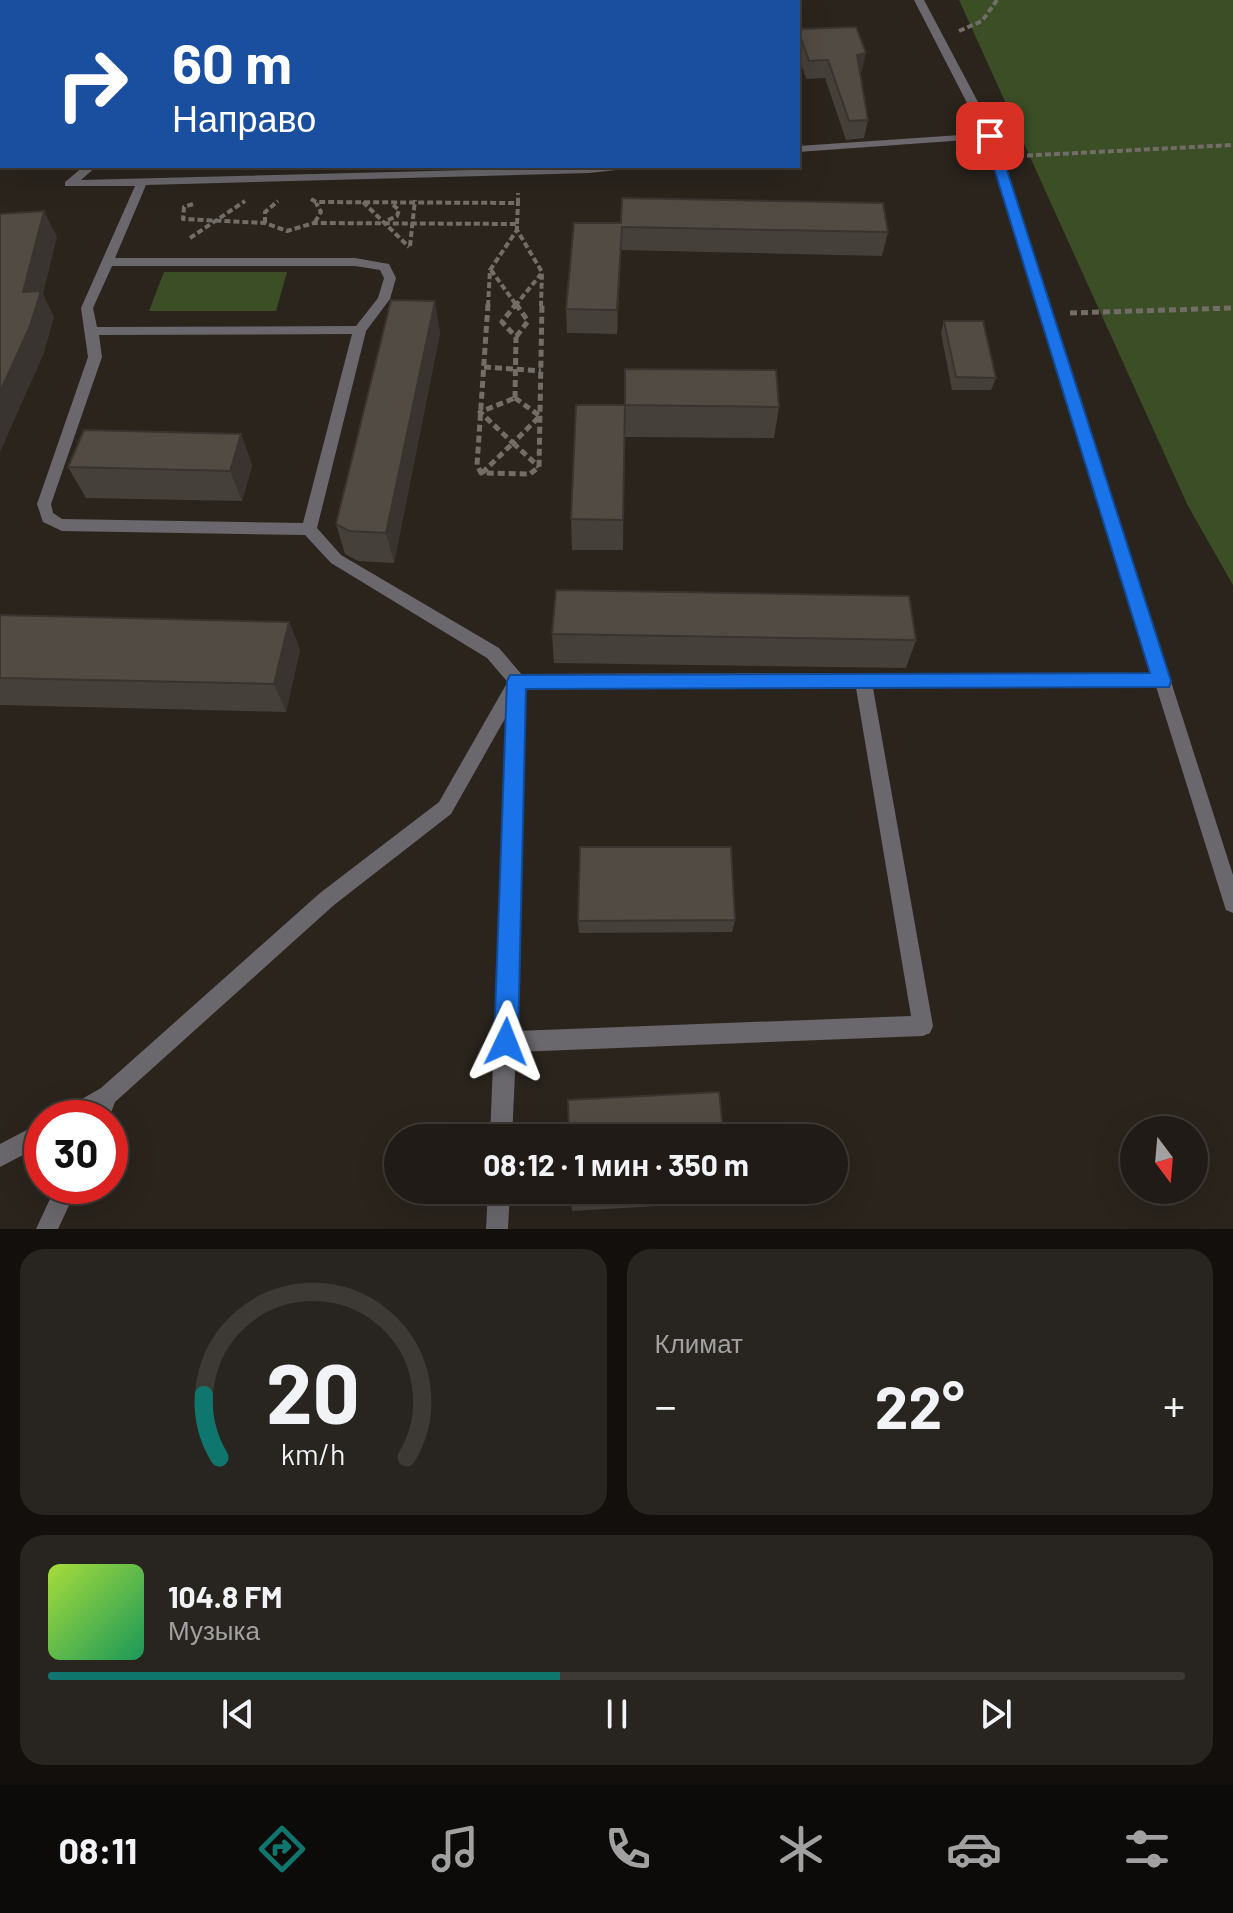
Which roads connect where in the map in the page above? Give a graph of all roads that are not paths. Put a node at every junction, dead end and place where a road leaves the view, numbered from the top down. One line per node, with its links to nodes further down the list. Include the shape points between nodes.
1 (903, 0): 3 (street)
2 (919, 0): 3 (street)
3 (929, 18): 4 (street)
4 (990, 136): 5 (street); 15 (street)
5 (800, 149)
6 (89, 168): 8 (street, via 69,184)
7 (589, 168): 8 (street)
8 (142, 182): 9 (street)
9 (107, 262): 10 (street, via 355,262 385,267 390,278 384,299); 11 (street, via 87,308)
10 (360, 330): 11 (street); 12 (street)
11 (92, 331): 12 (street, via 95,357 44,504 50,521)
12 (309, 529): 14 (street, via 336,559 493,653)
13 (863, 680): 14 (street); 15 (street); 17 (street, via 923,1026)
14 (517, 681): 17 (street); 18 (street, via 445,808 327,899)
15 (1162, 681): 16 (street)
16 (1233, 904)
17 (506, 1042): 21 (street)
18 (108, 1095): 19 (street); 20 (street)
19 (99, 1100)
20 (106, 1100)
21 (502, 1124)
22 (24, 1143): 23 (street)
23 (0, 1156)
24 (59, 1204): 26 (street)
25 (498, 1204): 27 (street)
26 (47, 1229)
27 (497, 1229)

